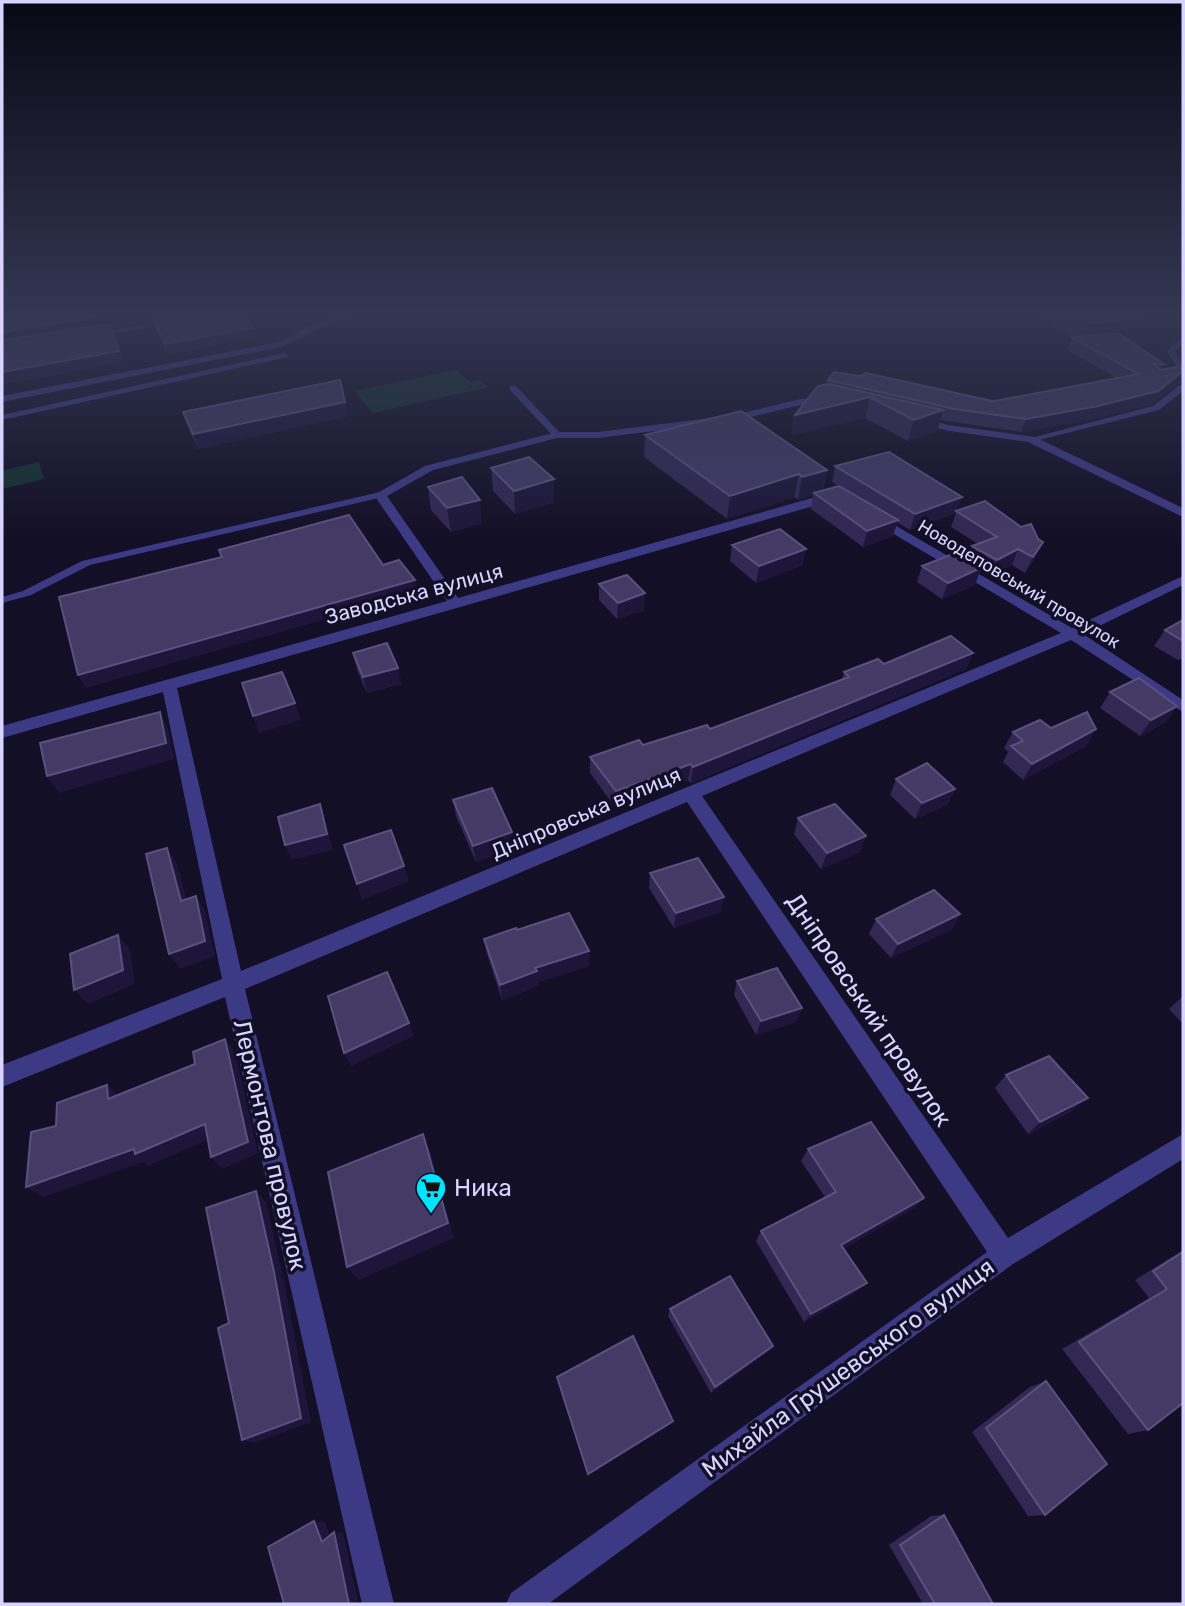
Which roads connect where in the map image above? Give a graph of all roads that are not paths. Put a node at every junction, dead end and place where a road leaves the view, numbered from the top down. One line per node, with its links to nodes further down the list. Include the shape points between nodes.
1 (48, 390): 5 (street)
2 (128, 390): 8 (lane)
3 (515, 390): 9 (lane)
4 (1179, 390): 10 (lane, via 1156,408)
5 (2, 399)
6 (835, 401): 9 (street, via 800,402 739,422)
7 (902, 417): 10 (street)
8 (2, 418)
9 (557, 435): 11 (street, via 429,468)
10 (1031, 439): 13 (street)
11 (380, 495): 15 (lane, via 86,563 27,593); 16 (street)
12 (843, 498): 16 (street, Заводська вулиця); 17 (street, Новодеповський провулок)
13 (1183, 513)
14 (1183, 580): 17 (street, Дніпровська вулиця)
15 (2, 600)
16 (455, 603): 18 (street, Заводська вулиця)
17 (1072, 634): 19 (street, Новодеповський провулок); 21 (street, Дніпровська вулиця)
18 (169, 685): 20 (street, Заводська вулиця); 22 (street, Лермонтова провулок)
19 (1183, 707)
20 (2, 732)
21 (691, 794): 22 (street, Дніпровська вулиця); 25 (street, Дніпровський провулок)
22 (233, 984): 23 (street, Дніпровська вулиця); 26 (street, Лермонтова провулок)
23 (2, 1076)
24 (1183, 1146): 25 (street, Михайла Грушевського вулиця)
25 (1004, 1255): 27 (street, Михайла Грушевського вулиця)
26 (378, 1604)
27 (522, 1604)

